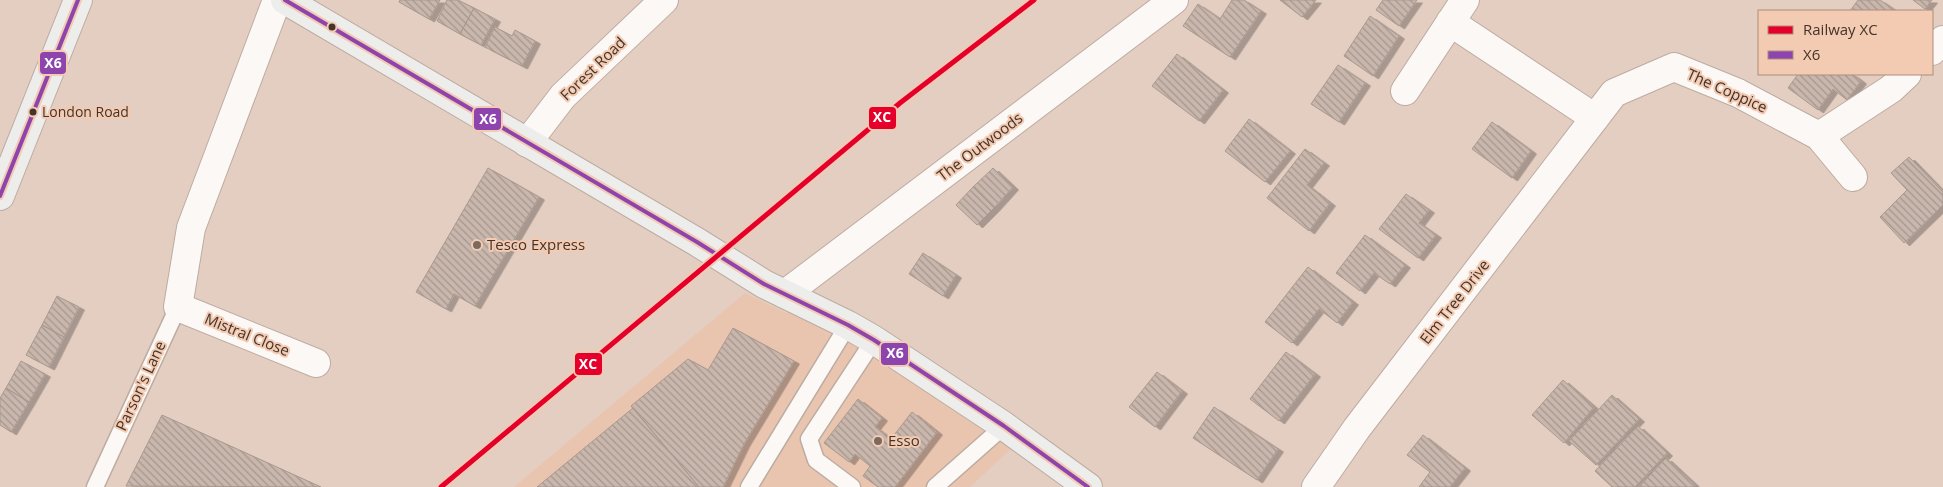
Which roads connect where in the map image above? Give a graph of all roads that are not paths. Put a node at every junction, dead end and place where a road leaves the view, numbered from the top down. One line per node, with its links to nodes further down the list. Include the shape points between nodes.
1 (78, 0): 16 (main road)
2 (277, 0): 18 (street, Parson's Lane, via 191,228)
3 (285, 0): 14 (main road)
4 (664, 0): 14 (street, Forest Road, via 563,96)
5 (1174, 0): 17 (street, The Outwoods)
6 (1465, 0): 7 (street)
7 (1450, 22): 11 (street); 12 (street)
8 (1943, 40): 9 (street)
9 (1933, 50)
10 (1906, 75): 13 (street, via 1891,89)
11 (1405, 91)
12 (1595, 118): 13 (street, The Coppice, via 1614,93 1674,67 1738,93); 28 (street, Elm Tree Drive, via 1357,428)
13 (1819, 136): 15 (street, The Coppice)
14 (527, 143): 17 (main road)
15 (1853, 176)
16 (0, 196)
17 (775, 289): 19 (main road)
18 (178, 307): 21 (street, Mistral Close); 23 (lane, Parson's Lane)
19 (848, 325): 20 (main road); 24 (lane)
20 (874, 340): 22 (main road); 25 (lane, via 809,439 816,460)
21 (316, 363)
22 (1004, 426): 26 (lane); 27 (main road)
23 (95, 487)
24 (749, 487)
25 (852, 487)
26 (935, 487)
27 (1088, 487)
28 (1316, 487)

